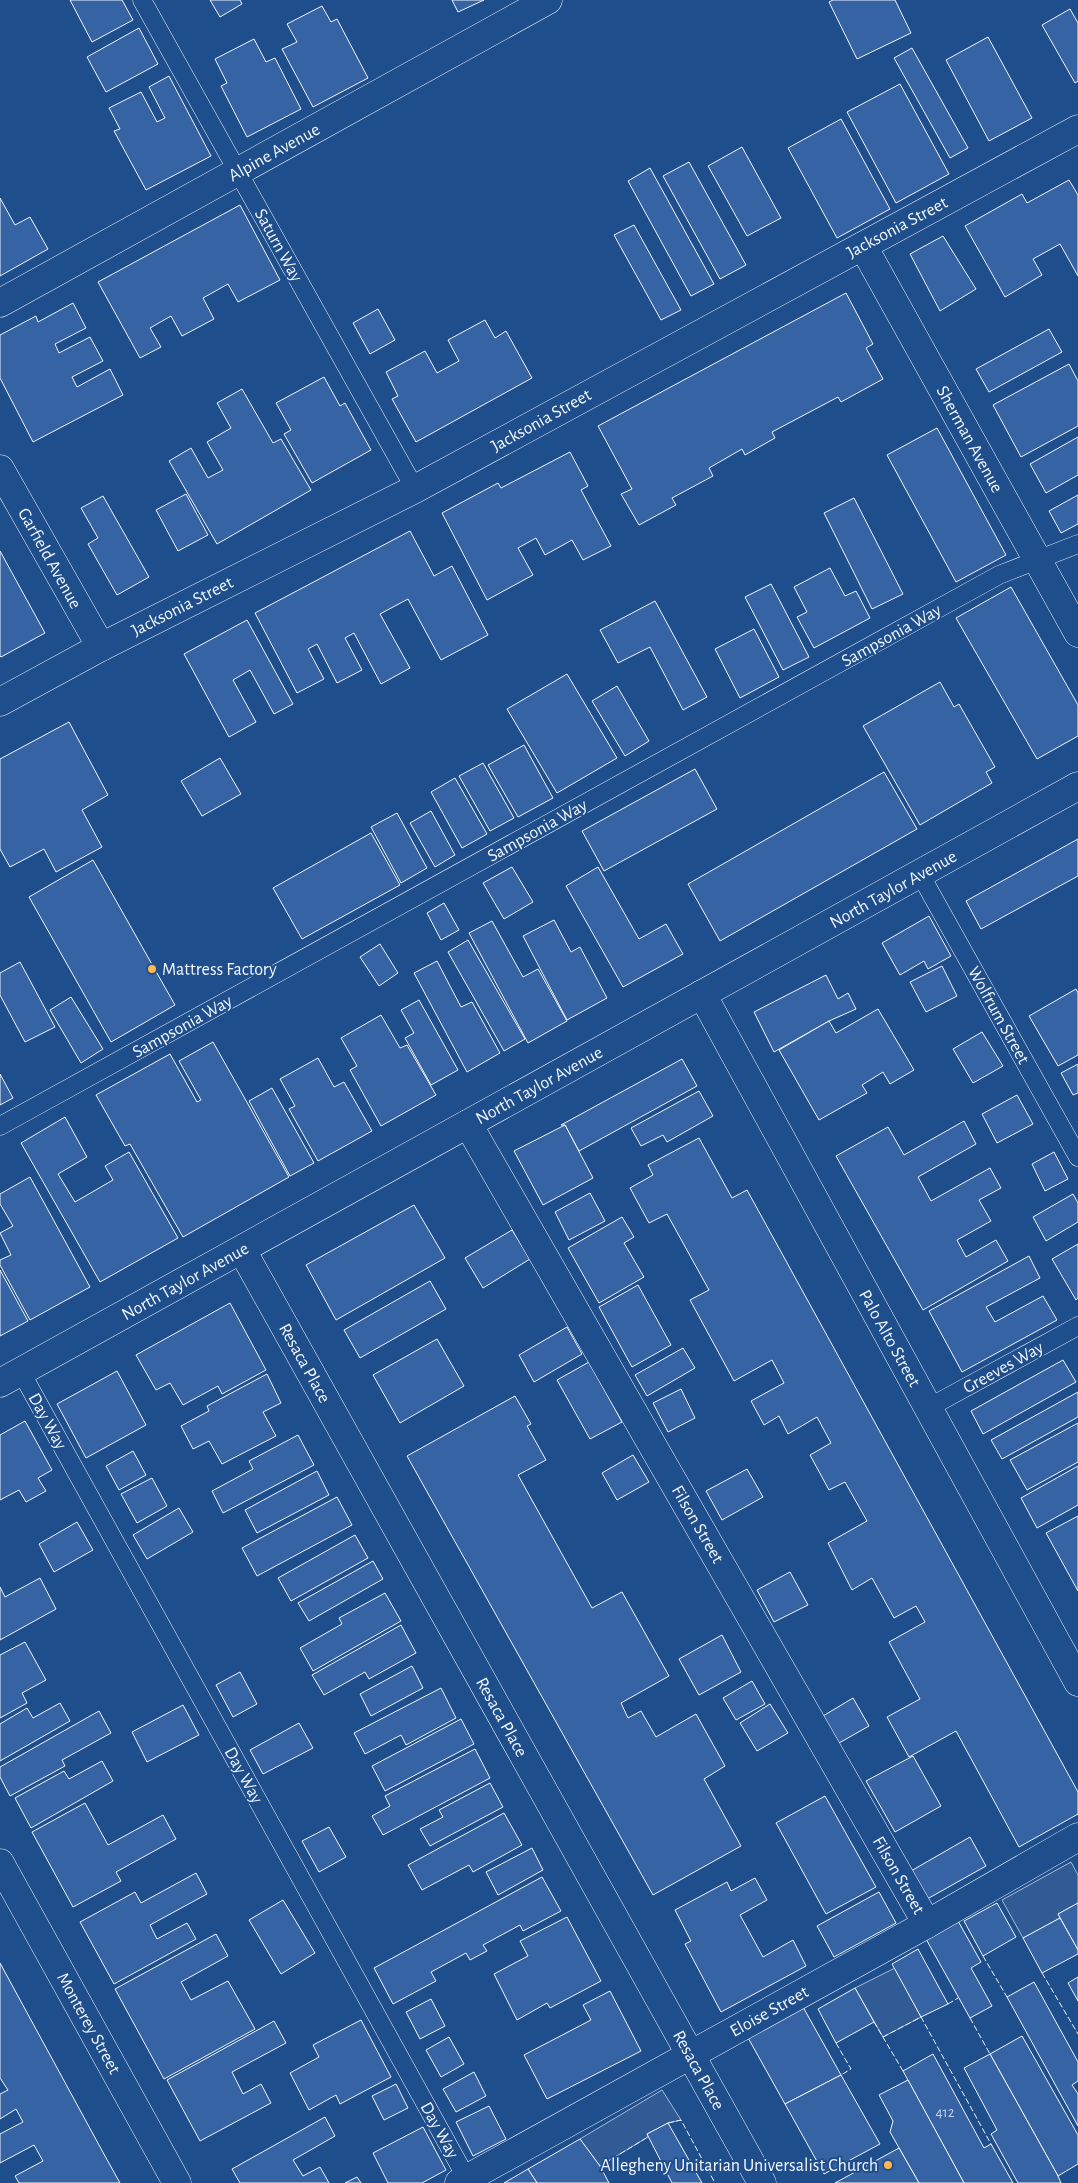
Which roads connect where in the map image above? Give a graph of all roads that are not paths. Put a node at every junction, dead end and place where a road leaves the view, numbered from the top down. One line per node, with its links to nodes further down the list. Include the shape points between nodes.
1 (142, 0): 4 (lane, Saturn Way)
2 (548, 0): 4 (street, Alpine Avenue)
3 (1078, 129): 5 (street, Jacksonia Street)
4 (238, 172): 6 (street, Alpine Avenue); 8 (lane, Saturn Way)
5 (863, 246): 8 (street, Jacksonia Street); 10 (street, Sherman Avenue)
6 (0, 303)
7 (0, 469): 12 (street, Garfield Avenue)
8 (415, 489): 12 (street, Jacksonia Street)
9 (1078, 544): 10 (lane, Sampsonia Way)
10 (1038, 560): 11 (street, Sherman Avenue); 18 (lane, Sampsonia Way, via 999,575)
11 (1078, 633)
12 (101, 647): 13 (street, Jacksonia Street)
13 (0, 702)
14 (1078, 786): 15 (street, North Taylor Avenue)
15 (920, 874): 16 (street, North Taylor Avenue); 19 (lane, Wolfrum Street)
16 (702, 994): 17 (street, North Taylor Avenue); 23 (street, Palo Alto Street)
17 (468, 1124): 20 (street, North Taylor Avenue); 27 (street, Filson Street)
18 (0, 1126)
19 (1078, 1157)
20 (242, 1250): 22 (street, North Taylor Avenue); 28 (street, Resaca Place)
21 (1078, 1326): 23 (lane, Greeves Way)
22 (10, 1378): 29 (lane, Day Way)
23 (928, 1408): 24 (street, Palo Alto Street)
24 (1078, 1682)
25 (1078, 1837): 27 (street, Eloise Street)
26 (0, 1863): 30 (street, Monterey Street)
27 (927, 1924): 28 (street, Eloise Street)
28 (690, 2055): 29 (street, Eloise Street); 31 (street, Resaca Place)
29 (463, 2181)
30 (177, 2183)
31 (762, 2183)

